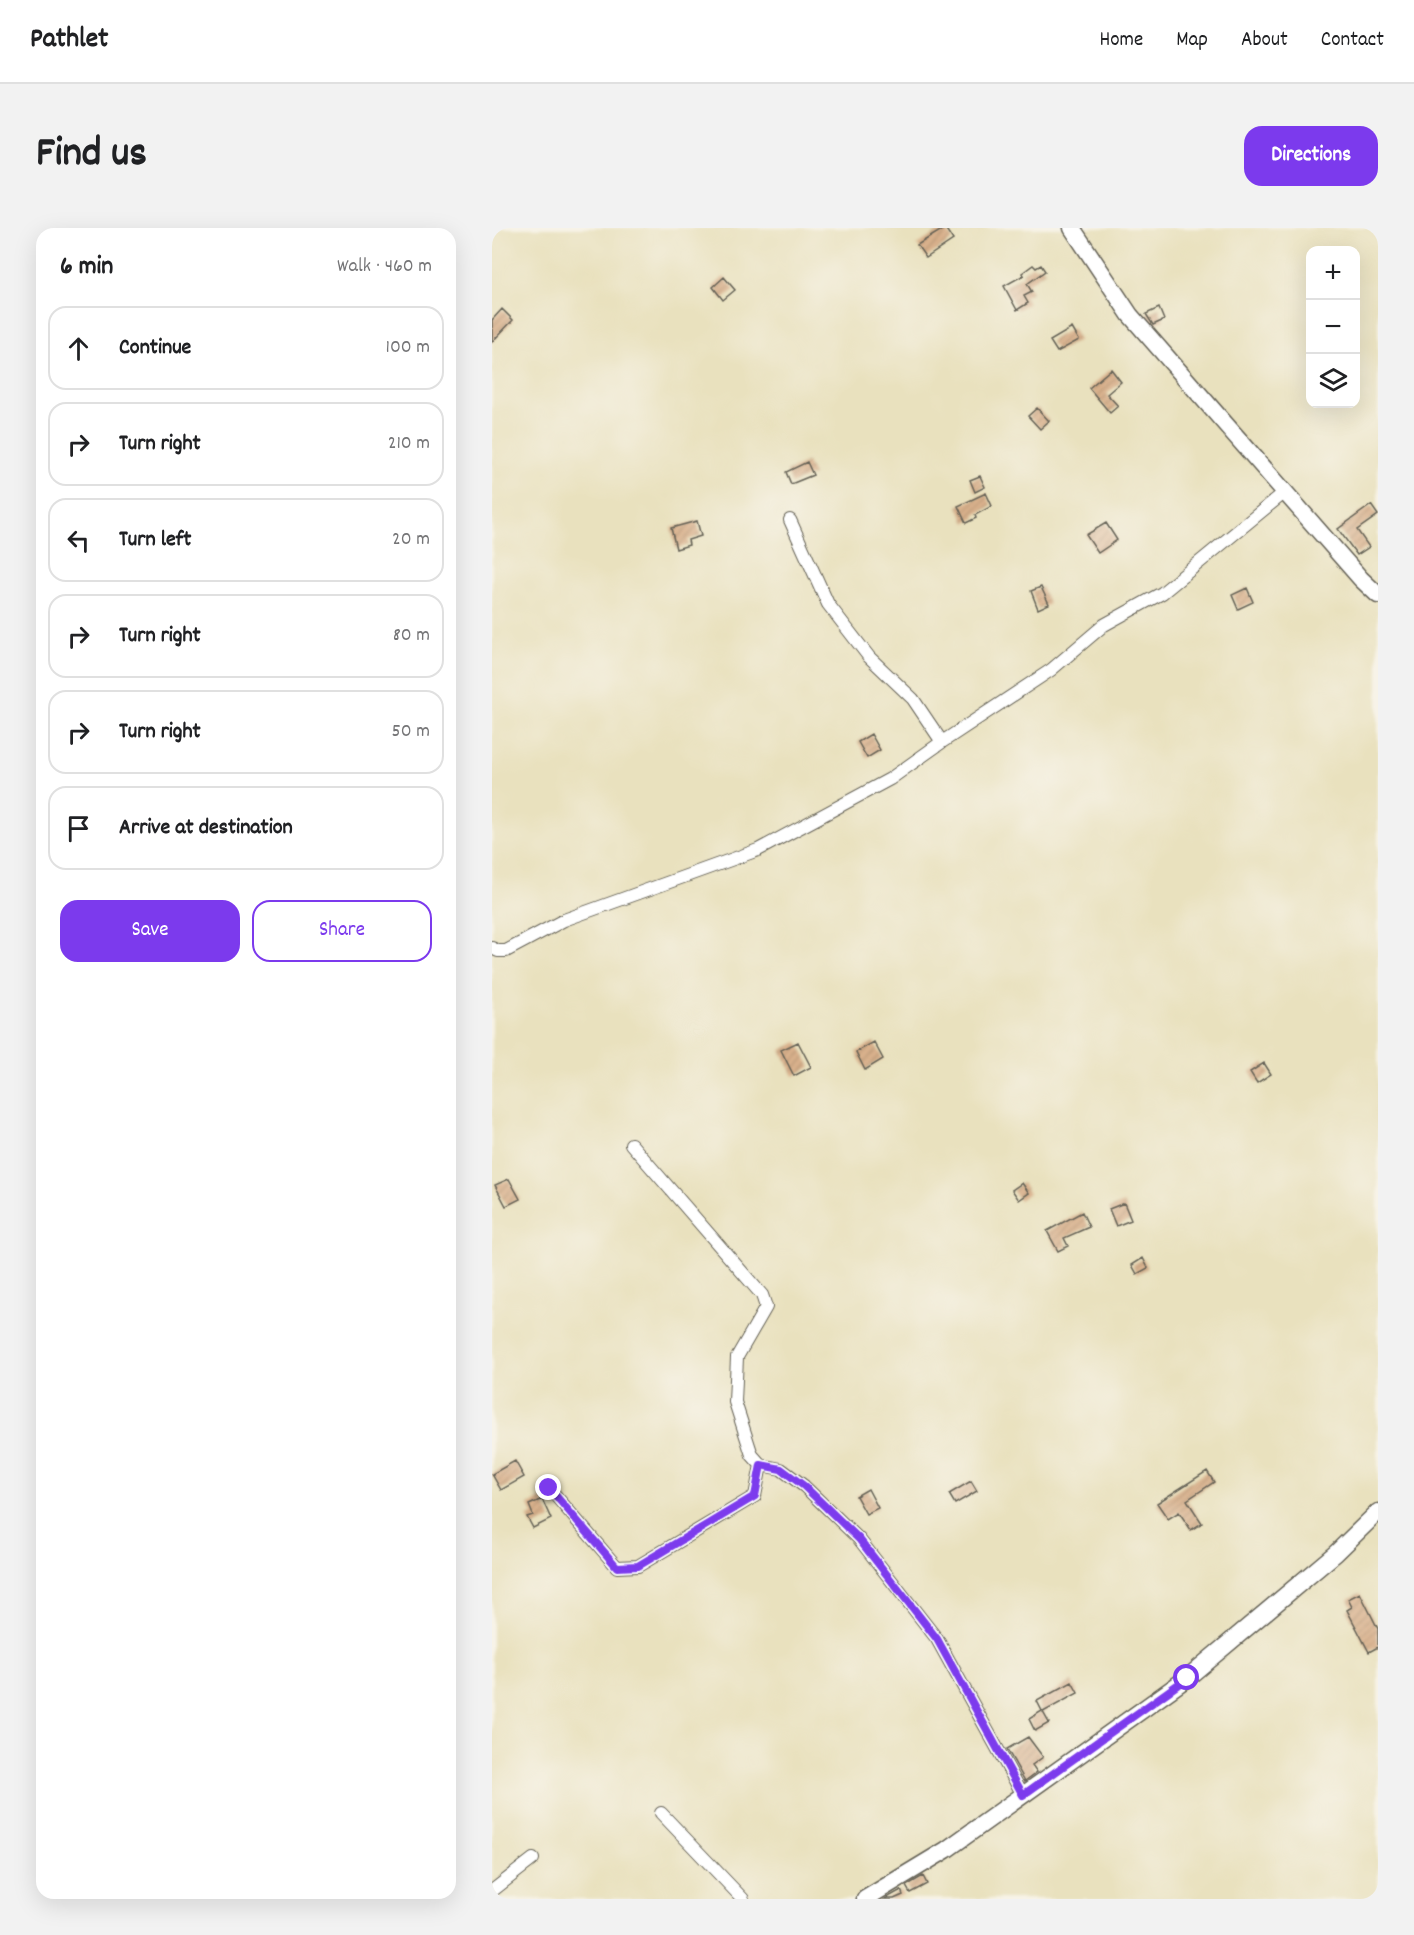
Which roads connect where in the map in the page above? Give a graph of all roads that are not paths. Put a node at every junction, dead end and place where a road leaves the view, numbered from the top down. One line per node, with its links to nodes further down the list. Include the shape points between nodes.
1 (1072, 228): 2 (main road, via 1130,315)
2 (1285, 492): 4 (main road); 5 (street, via 1162,593 1104,625 1051,670)
3 (790, 520): 5 (street, via 828,604 869,657 913,699)
4 (1378, 595)
5 (942, 742): 6 (street, via 890,779 758,850 564,920 506,951)
6 (492, 948)
7 (631, 1144): 8 (street, via 762,1295 766,1307 737,1357 735,1402 752,1455)
8 (761, 1465): 9 (street, via 755,1496 638,1566 617,1567); 11 (street, via 781,1469 804,1486 859,1539 937,1639)
9 (549, 1488)
10 (1378, 1512): 11 (main road, via 1336,1553 1187,1678)
11 (1023, 1795): 16 (main road, via 946,1850)
12 (661, 1813): 15 (street)
13 (533, 1859): 14 (street)
14 (492, 1891)
15 (743, 1899)
16 (865, 1899)

